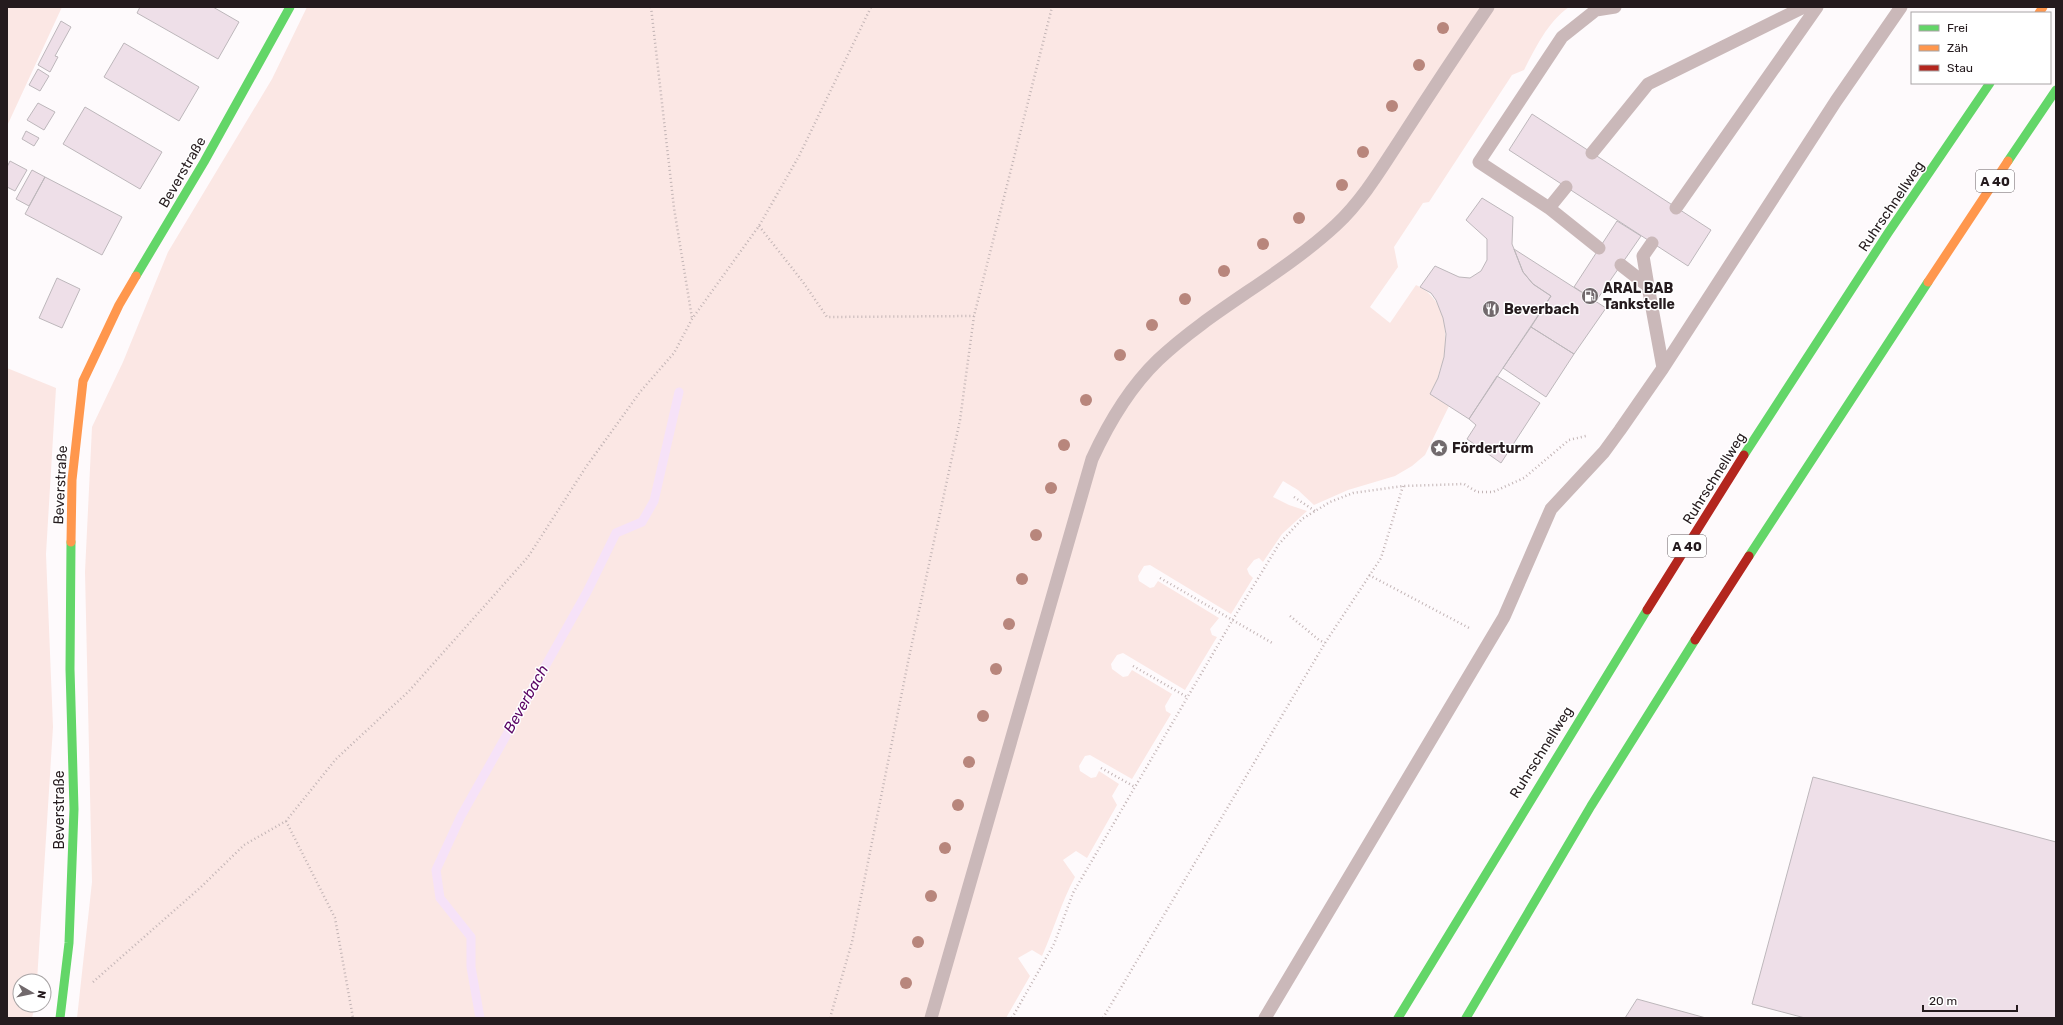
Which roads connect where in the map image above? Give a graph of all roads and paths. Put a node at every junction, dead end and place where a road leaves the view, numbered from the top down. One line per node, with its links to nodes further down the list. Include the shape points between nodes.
1 (290, 7): 40 (main road, Beverstraße, via 204,162 120,305 83,381 72,480 70,669 74,810 69,943)
2 (651, 7): 22 (path, via 674,208)
3 (871, 7): 16 (path, via 799,156)
4 (1052, 7): 21 (path)
5 (1488, 7): 43 (lane, via 1369,187 1337,225 1298,256 1187,334 1157,361 1131,391 1109,423 1092,459)
6 (1614, 7): 14 (lane, via 1596,10 1562,36 1479,162)
7 (1804, 7): 12 (lane, via 1648,84)
8 (1817, 7): 15 (lane)
9 (1901, 7): 23 (lane, via 1836,101)
10 (1989, 84): 47 (main road, Ruhrschnellweg / A 40, via 1795,376 1622,648 1504,839)
11 (2056, 90): 48 (main road, A 40, via 1731,583 1570,841)
12 (1592, 153)
13 (1566, 187): 14 (lane)
14 (1549, 208): 18 (lane)
15 (1676, 208)
16 (759, 226): 21 (path, via 827,317); 22 (path)
17 (1652, 243): 20 (lane, via 1643,256)
18 (1599, 248)
19 (1621, 265): 20 (lane)
20 (1648, 286): 23 (lane)
21 (974, 316): 42 (path, via 960,420 852,942)
22 (692, 319): 39 (path, via 674,353 640,392 586,467 528,557 409,691 336,759)
23 (1663, 368): 24 (lane)
24 (1620, 430): 25 (path, via 1569,440 1524,478 1493,492 1477,492 1464,484); 32 (lane, via 1604,452 1551,509 1504,617)
25 (1403, 486): 27 (path, via 1353,493); 28 (path, via 1380,558)
26 (1294, 497): 27 (path)
27 (1315, 511): 31 (path, via 1302,519 1279,544)
28 (1369, 575): 32 (path); 33 (path)
29 (1160, 578): 31 (path)
30 (1290, 616): 33 (path)
31 (1232, 621): 34 (path); 36 (path)
32 (1490, 639): 46 (lane)
33 (1325, 643): 45 (path)
34 (1274, 644)
35 (1132, 666): 36 (path)
36 (1188, 697): 38 (path)
37 (1100, 768): 38 (path)
38 (1135, 787): 44 (path, via 1073,893 1054,944)
39 (286, 821): 40 (path, via 244,845); 41 (path, via 335,918)
40 (61, 1014)
41 (353, 1018)
42 (830, 1018)
43 (931, 1018)
44 (1012, 1018)
45 (1103, 1018)
46 (1265, 1018)
47 (1398, 1018)
48 (1466, 1018)

